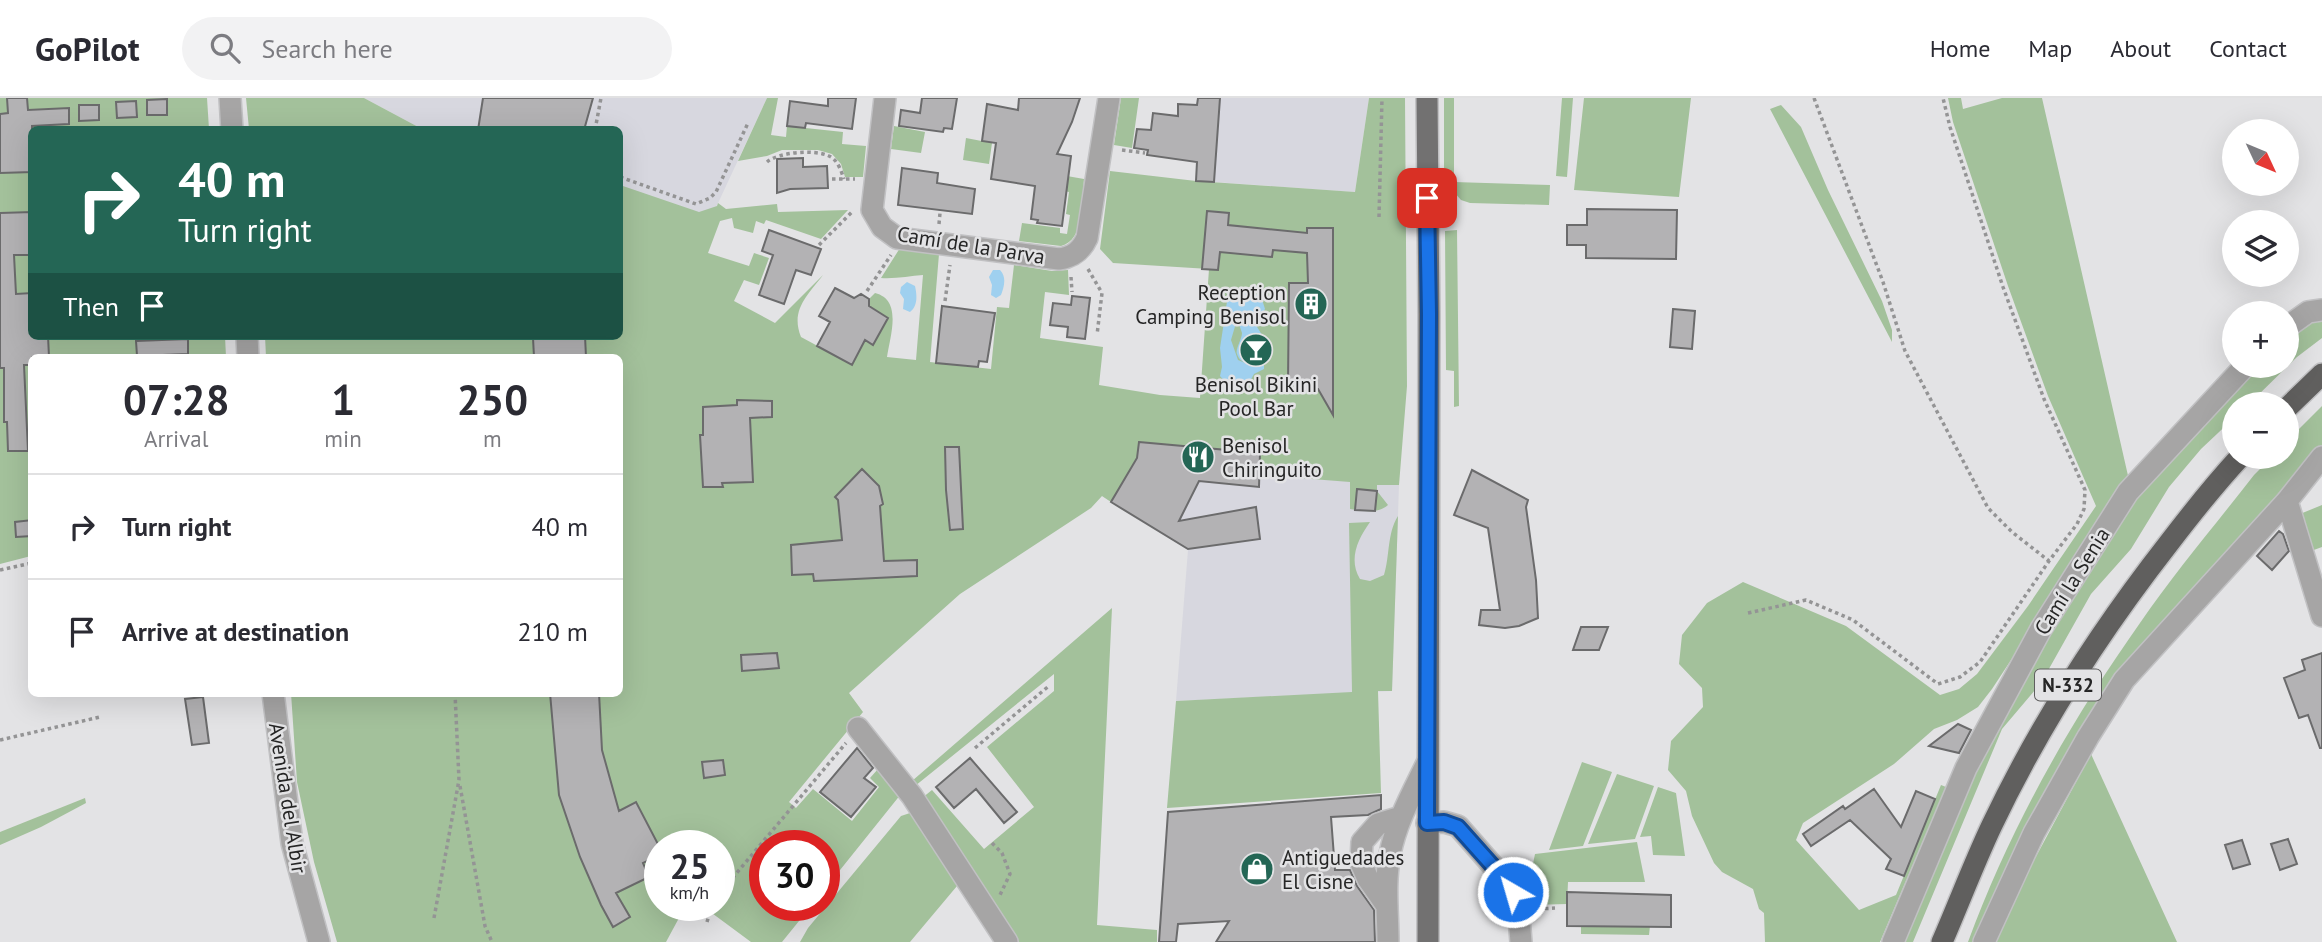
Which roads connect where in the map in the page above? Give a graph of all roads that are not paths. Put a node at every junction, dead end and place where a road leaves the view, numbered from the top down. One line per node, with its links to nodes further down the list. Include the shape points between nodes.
1 (230, 98): 5 (street)
2 (885, 98): 3 (street, Camí de la Parva, via 872,211 882,227 901,238 1059,258 1077,253 1087,238)
3 (1109, 98)
4 (1427, 98): 17 (main road)
5 (232, 126)
6 (2322, 310): 7 (street)
7 (2299, 318)
8 (2322, 374): 10 (highway)
9 (2234, 378): 26 (street, Camí la Senia, via 2128,492 2041,629 1966,768)
10 (2299, 396)
11 (2322, 457): 13 (street)
12 (2230, 469): 27 (highway, N-332, via 2138,582 2068,686 1992,825)
13 (2287, 501): 14 (street); 28 (street, via 2124,680 2034,833)
14 (2322, 616)
15 (274, 697): 21 (street, Avenida del Albir, via 292,843)
16 (858, 728): 22 (street, via 912,796)
17 (1427, 763): 18 (street); 19 (main road)
18 (1401, 817): 20 (street, via 1390,854); 20 (street, via 1378,824 1363,842 1361,863)
19 (1427, 823): 24 (main road); 25 (street, via 1458,827 1507,882 1518,905)
20 (1387, 905): 23 (street)
21 (319, 942)
22 (1007, 942)
23 (1388, 942)
24 (1429, 942)
25 (1521, 942)
26 (1893, 942)
27 (1942, 942)
28 (1984, 942)

